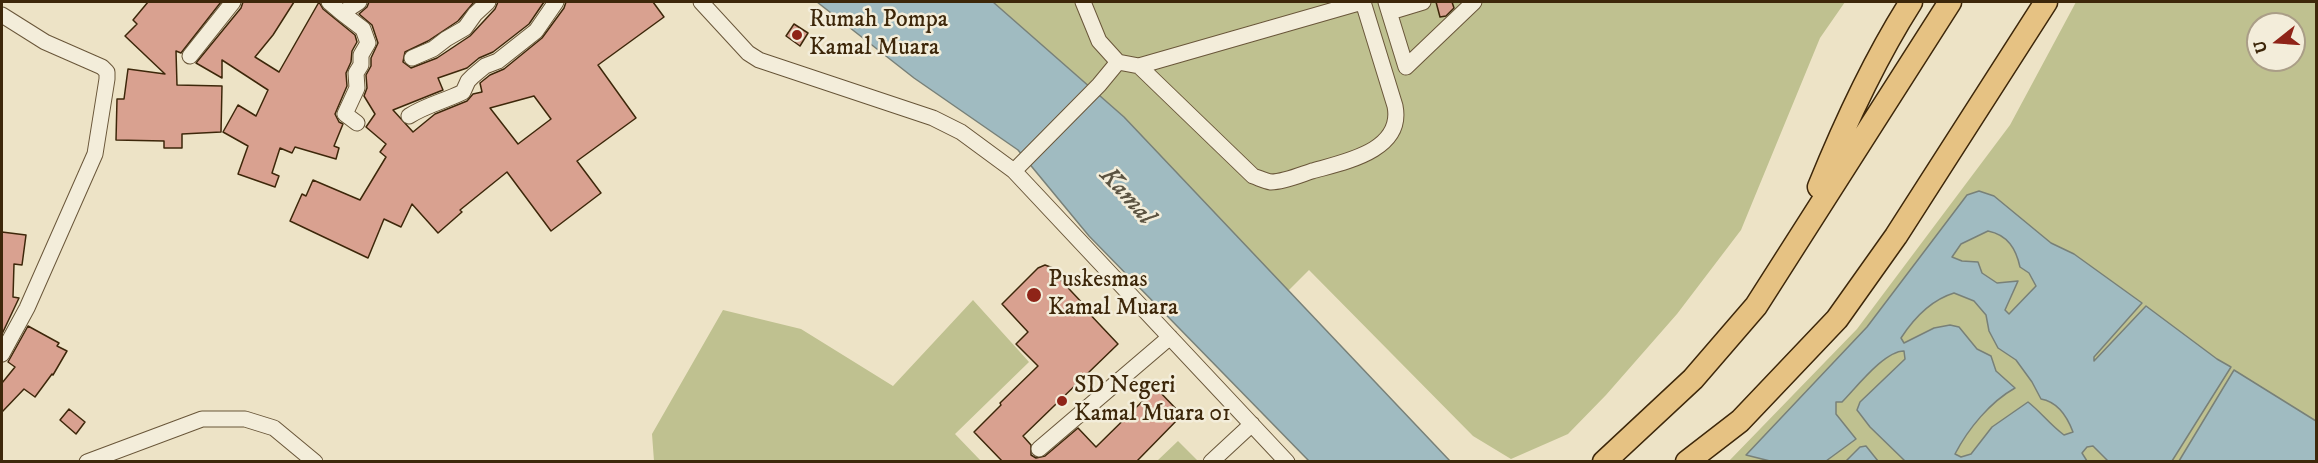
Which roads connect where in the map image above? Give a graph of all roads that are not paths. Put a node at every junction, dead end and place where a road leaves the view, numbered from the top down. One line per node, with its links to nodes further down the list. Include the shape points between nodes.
1 (233, 2): 17 (street)
2 (329, 2): 15 (street)
3 (359, 2): 15 (street)
4 (488, 2): 18 (street, via 465,28)
5 (556, 2): 21 (street, via 536,31 473,76 463,92)
6 (701, 2): 23 (street, via 759,60 933,118)
7 (1083, 2): 19 (street, via 1099,41)
8 (1362, 2): 20 (street); 20 (street, via 1395,106 1395,129 1364,155 1306,173 1271,182 1253,176)
9 (1423, 2): 14 (street)
10 (1474, 2): 14 (street, via 1406,67)
11 (1911, 2): 24 (highway, via 1869,74)
12 (1950, 2): 24 (highway)
13 (2046, 2): 34 (highway, via 1896,236 1837,319 1740,421)
14 (1388, 7)
15 (342, 13): 22 (street, via 363,29 368,43 356,73 357,88 345,114)
16 (2, 15): 26 (street, via 45,42 107,72 95,154 27,308)
17 (190, 56)
18 (412, 58)
19 (1118, 62): 20 (street); 23 (street)
20 (1139, 66)
21 (409, 116)
22 (357, 123)
23 (1018, 166): 25 (street)
24 (1781, 267): 33 (highway, via 1756,306 1693,379)
25 (1170, 337): 27 (street); 28 (street)
26 (2, 354)
27 (1252, 424): 31 (street); 32 (street)
28 (1039, 449)
29 (87, 462): 30 (street, via 202,419 245,419 274,428)
30 (315, 462)
31 (1211, 462)
32 (1287, 462)
33 (1604, 462)
34 (1687, 462)

